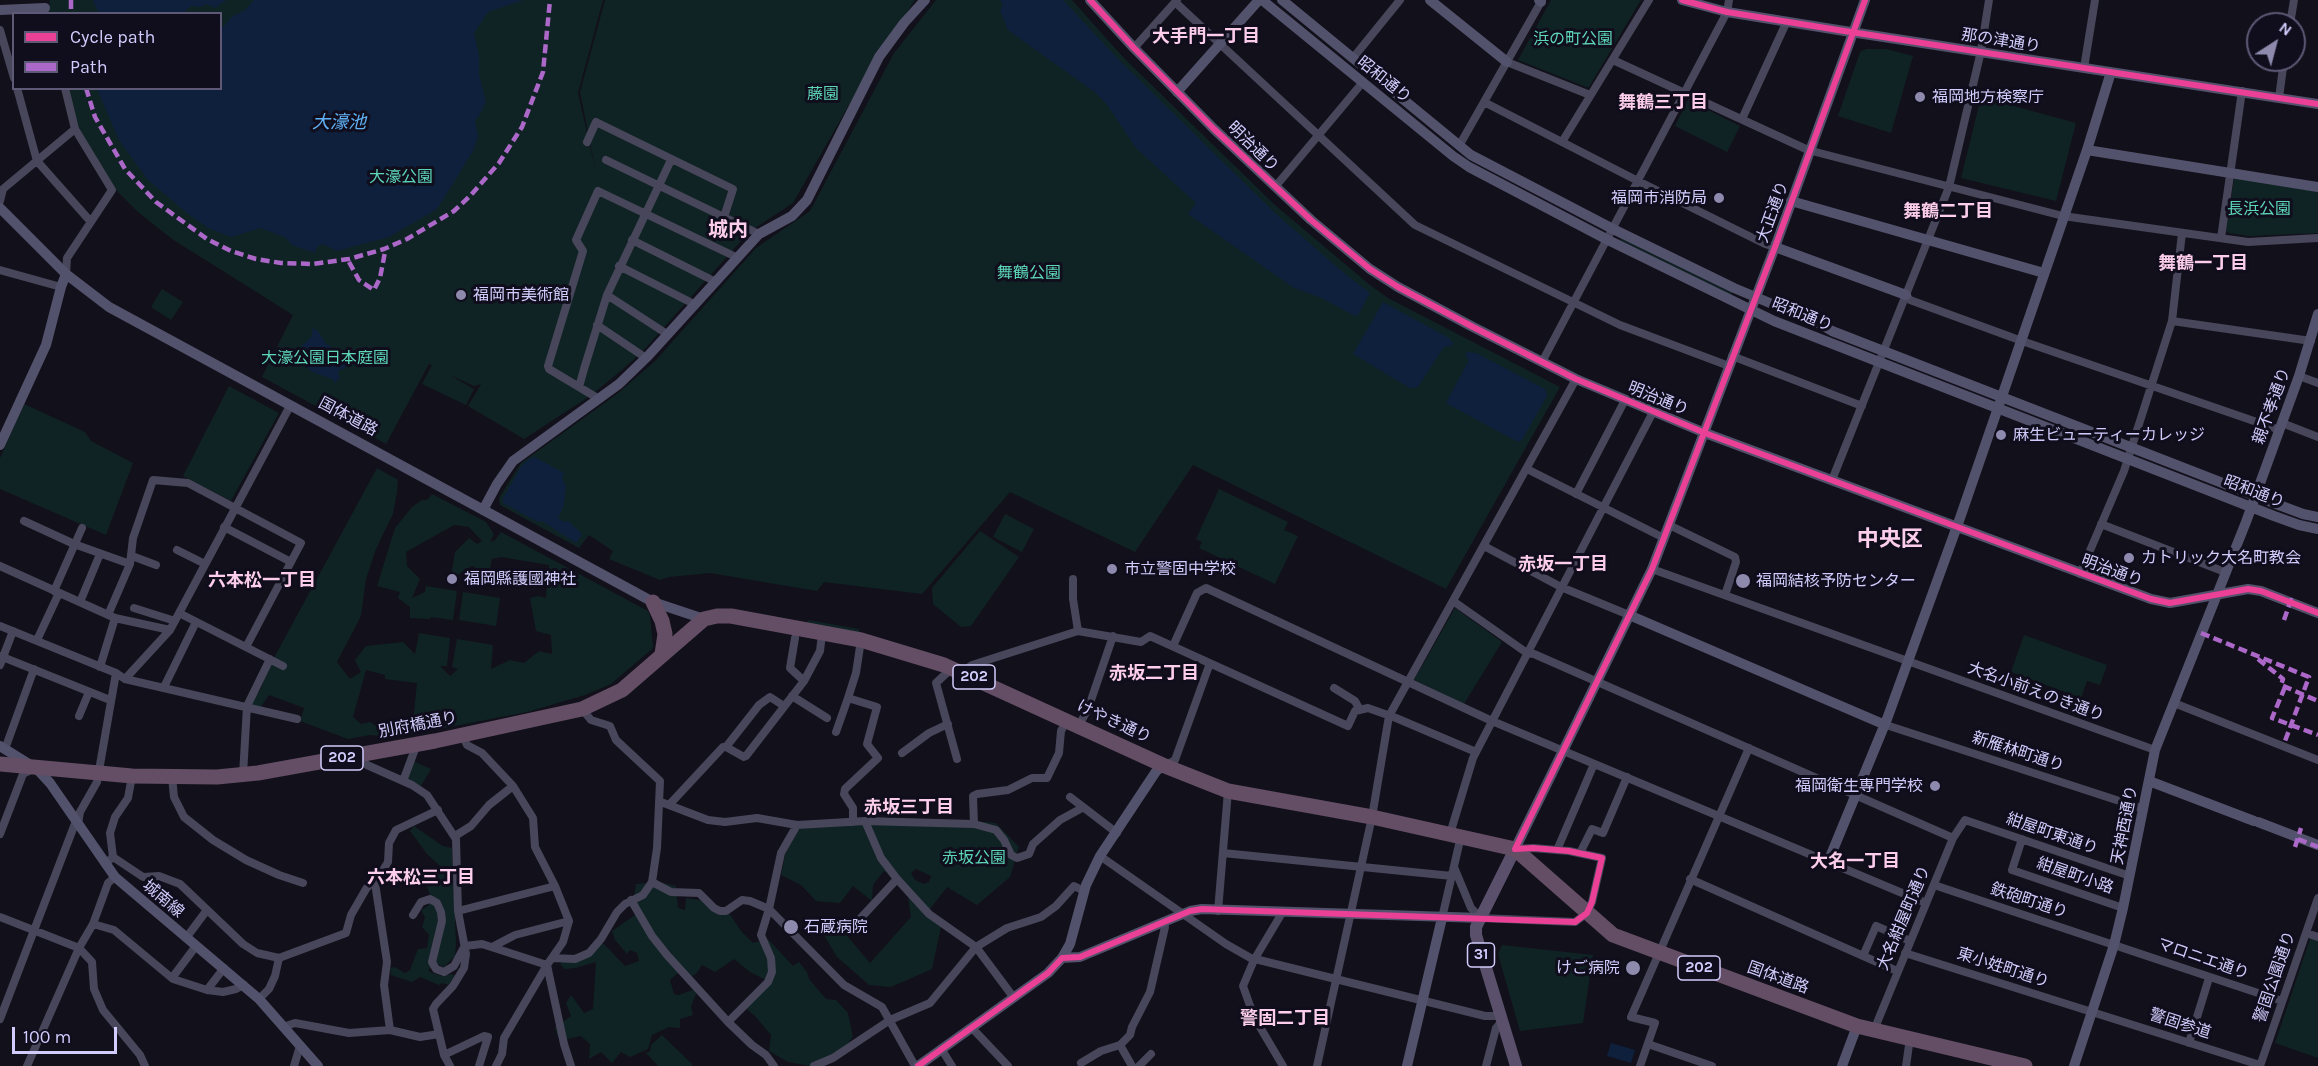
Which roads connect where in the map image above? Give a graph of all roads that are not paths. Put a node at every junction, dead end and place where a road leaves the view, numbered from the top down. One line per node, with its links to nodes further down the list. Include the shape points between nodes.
1 (925, 0): 67 (street, via 879,57 807,200 792,216)
2 (1090, 0): 22 (street, 明治通り)
3 (1260, 0): 21 (street); 31 (street, 昭和通り)
4 (1282, 0): 24 (street, 昭和通り)
5 (1400, 0): 24 (street)
6 (1430, 0): 26 (street)
7 (1649, 0): 25 (street)
8 (1682, 0): 17 (street, 那の津通り)
9 (1729, 0): 17 (street)
10 (1865, 0): 20 (street, 大正通り)
11 (1989, 0): 23 (street)
12 (2095, 0): 27 (street)
13 (1176, 1): 21 (street); 22 (street)
14 (1541, 1): 26 (street)
15 (45, 7): 16 (street)
16 (0, 10)
17 (1727, 12): 18 (street, 那の津通り); 36 (street)
18 (1787, 21): 20 (street, 那の津通り); 41 (street)
19 (0, 30): 28 (street)
20 (1854, 31): 23 (street, 那の津通り); 47 (street, 大正通り)
21 (1220, 43): 35 (street); 43 (street)
22 (1134, 48): 35 (street, 明治通り)
23 (1981, 51): 27 (street, 那の津通り); 56 (street)
24 (1353, 58): 46 (street, 昭和通り)
25 (1613, 60): 36 (street); 37 (street)
26 (1507, 62): 37 (street); 39 (street)
27 (2084, 68): 29 (street, 那の津通り)
28 (12, 71)
29 (2111, 72): 34 (street, 那の津通り); 48 (street)
30 (2282, 72): 38 (street)
31 (1363, 82): 43 (street); 72 (street, 昭和通り, via 1469,167)
32 (17, 90): 51 (street)
33 (65, 90): 42 (street)
34 (2242, 91): 38 (street, 那の津通り); 52 (street)
35 (1177, 92): 55 (street, 明治通り)
36 (1685, 93): 41 (street); 53 (street)
37 (1590, 95): 45 (street)
38 (2279, 98): 40 (street, 那の津通り)
39 (1484, 102): 45 (street); 46 (street)
40 (2318, 104)
41 (1742, 119): 47 (street)
42 (75, 129): 51 (street); 64 (street, via 112,190)
43 (1319, 135): 55 (street); 85 (street, via 1414,225)
44 (587, 142): 50 (street, via 596,122)
45 (1562, 142): 53 (street)
46 (1459, 146): 65 (street, 昭和通り)
47 (1808, 150): 56 (street); 59 (street, 大正通り)
48 (2087, 150): 52 (street); 62 (street)
49 (606, 160): 54 (street)
50 (671, 160): 54 (street); 63 (street, via 733,189)
51 (37, 161): 58 (street, via 3,189); 64 (street)
52 (2230, 172): 57 (street); 68 (street)
53 (1638, 182): 65 (street); 73 (street)
54 (658, 186): 61 (street); 63 (street)
55 (1275, 187): 96 (street, 明治通り, via 1370,269)
56 (1949, 187): 62 (street); 70 (street)
57 (2318, 187)
58 (0, 201)
59 (1791, 201): 70 (street); 73 (street, 大正通り)
60 (0, 208): 78 (street, 国体道路)
61 (645, 212): 71 (street); 74 (street); 102 (street, via 598,191 576,240 584,251 548,366)
62 (2063, 216): 66 (street); 77 (street)
63 (723, 217): 67 (street)
64 (91, 222): 78 (street, via 67,258)
65 (1613, 229): 72 (street); 83 (street, 昭和通り)
66 (2182, 233): 68 (street); 88 (street)
67 (759, 234): 74 (street)
68 (2221, 238): 69 (street, via 2248,242)
69 (2318, 238)
70 (1927, 239): 77 (street); 82 (street)
71 (632, 240): 75 (street); 79 (street)
72 (1608, 240): 85 (street); 86 (street, 昭和通り)
73 (1775, 247): 82 (street); 83 (street, 大正通り)
74 (736, 257): 79 (street)
75 (619, 267): 81 (street); 84 (street)
76 (0, 270): 80 (street)
77 (2044, 273): 91 (street)
78 (66, 274): 80 (street); 106 (street, 国体道路, via 109,307)
79 (714, 281): 84 (street)
80 (61, 287): 113 (street, via 46,345)
81 (607, 295): 89 (street); 90 (street)
82 (1906, 295): 91 (street, via 1910,300); 93 (street)
83 (1755, 297): 86 (street, 大正通り); 93 (street, 昭和通り)
84 (694, 304): 90 (street)
85 (1573, 304): 95 (street, via 1620,326); 96 (street)
86 (1750, 310): 95 (street, 大正通り); 97 (street, 昭和通り)
87 (2318, 314): 92 (street, 親不孝通り)
88 (2172, 321): 92 (street); 101 (street)
89 (597, 326): 94 (street); 102 (street)
90 (667, 334): 94 (street)
91 (2022, 341): 101 (street); 103 (street)
92 (2311, 341): 98 (street, 親不孝通り)
93 (1884, 351): 97 (street); 103 (street, 昭和通り)
94 (646, 358): 104 (street)
95 (1730, 361): 107 (street); 111 (street, 大正通り)
96 (1542, 362): 99 (street, 明治通り)
97 (1879, 362): 107 (street); 108 (street, 昭和通り)
98 (2299, 376): 100 (street); 110 (street, 親不孝通り)
99 (1576, 379): 105 (street, 明治通り); 116 (street)
100 (2318, 383)
101 (2151, 386): 110 (street); 114 (street)
102 (579, 387): 104 (street)
103 (2002, 397): 108 (street); 114 (street, 昭和通り)
104 (599, 399): 123 (street, via 513,461)
105 (1625, 400): 109 (street, 明治通り); 118 (street)
106 (290, 406): 120 (street); 123 (street, 国体道路)
107 (1862, 406): 117 (street)
108 (1998, 408): 115 (street, 昭和通り); 129 (street)
109 (1653, 412): 111 (street, 明治通り); 122 (street)
110 (2281, 426): 112 (street); 119 (street, 親不孝通り)
111 (1705, 433): 117 (street, 明治通り); 127 (street, 大正通り)
112 (2318, 437)
113 (0, 446)
114 (2131, 447): 115 (street); 119 (street, 昭和通り)
115 (2127, 459): 121 (street, 昭和通り); 126 (street)
116 (1527, 469): 118 (street); 134 (street)
117 (1832, 480): 129 (street, 明治通り)
118 (1576, 494): 122 (street)
119 (2256, 495): 121 (street, 親不孝通り); 124 (street, 昭和通り)
120 (235, 507): 128 (street); 137 (street, via 188,483 153,480 133,538); 138 (street, via 301,543)
121 (2252, 507): 131 (street, 昭和通り); 143 (street, 親不孝通り)
122 (1603, 508): 132 (street); 146 (street)
123 (483, 510): 152 (street, 国体道路)
124 (2318, 516)
125 (24, 521): 133 (street)
126 (2101, 524): 143 (street); 144 (street)
127 (1669, 525): 132 (street, 大正通り); 149 (street, via 1735,557)
128 (224, 527): 138 (street); 139 (street)
129 (1956, 527): 144 (street, 明治通り); 175 (street)
130 (82, 528): 133 (street)
131 (2318, 529)
132 (1664, 538): 142 (street, 大正通り)
133 (74, 544): 136 (street); 147 (street)
134 (1484, 546): 146 (street); 150 (street)
135 (177, 550): 139 (street)
136 (100, 554): 137 (street); 151 (street)
137 (131, 560): 140 (street); 156 (street)
138 (291, 562): 170 (street)
139 (205, 564): 157 (street)
140 (156, 565)
141 (0, 566): 147 (street)
142 (1652, 569): 149 (street, 大名小前えのき通り); 155 (street, 大正通り)
143 (2225, 572): 148 (street, 天神西通り)
144 (2080, 574): 148 (street, 明治通り, via 2170,603)
145 (1073, 579): 163 (street)
146 (1561, 588): 155 (street); 171 (street)
147 (56, 592): 151 (street); 167 (street)
148 (2216, 594): 154 (street, 明治通り, via 2261,591); 192 (street, 天神西通り)
149 (1725, 595): 175 (street, 大名小前えのき通り)
150 (1453, 601): 171 (street); 185 (street)
151 (80, 602): 156 (street)
152 (653, 602): 158 (street, 国体道路); 172 (highway, via 664,628)
153 (134, 608): 157 (street)
154 (2318, 614)
155 (1629, 615): 184 (street, 大正通り); 204 (street)
156 (112, 616): 161 (street); 178 (street)
157 (177, 617): 159 (street); 161 (street)
158 (704, 619): 164 (highway, けやき通り / 202, via 731,616); 172 (highway, 別府橋通り / 202)
159 (196, 622): 170 (street); 186 (street)
160 (0, 626): 162 (street)
161 (170, 630): 182 (street)
162 (13, 631): 167 (street); 173 (street)
163 (1078, 632): 165 (street); 180 (street)
164 (822, 634): 168 (highway, けやき通り / 202); 183 (street, via 820,651)
165 (1113, 636): 169 (street, via 1141,642 1150,636); 202 (street, via 1088,709)
166 (795, 638): 183 (street, via 790,668)
167 (37, 640): 178 (street)
168 (861, 640): 180 (highway, けやき通り / 202); 190 (street)
169 (1173, 646): 176 (street); 185 (street, via 1197,593 1206,588)
170 (246, 647): 174 (street)
171 (1527, 653): 184 (street); 201 (street)
172 (662, 654): 195 (highway, 別府橋通り / 202, via 622,690)
173 (1, 659): 179 (street)
174 (270, 659): 177 (street); 193 (street)
175 (1907, 661): 204 (street); 211 (street, 大名小前えのき通り)
176 (1210, 663): 196 (street, via 1348,726 1355,711); 220 (street, via 1175,760)
177 (283, 666)
178 (100, 667): 181 (street)
179 (34, 669): 188 (street); 209 (street)
180 (957, 670): 202 (highway, けやき通り / 202); 203 (street, via 936,683)
181 (116, 673): 182 (street); 191 (street)
182 (125, 679): 186 (street)
183 (804, 681): 189 (street)
184 (1596, 681): 210 (street); 212 (street, 大正通り)
185 (1408, 682): 198 (street); 201 (street)
186 (164, 687): 193 (street)
187 (1334, 688): 196 (street, via 1354,700)
188 (88, 692): 191 (street); 197 (street)
189 (792, 696): 194 (street); 199 (street)
190 (848, 698): 205 (street); 242 (street, via 877,707 867,744 878,758 845,789 853,808)
191 (110, 700): 222 (street)
192 (2174, 703): 211 (street, 天神西通り); 217 (street)
193 (247, 706): 200 (street); 223 (street)
194 (784, 706): 208 (street, via 770,697); 208 (street, via 746,756)
195 (582, 710): 206 (highway, 別府橋通り / 202); 233 (street, via 591,720 610,726 616,740 647,766 660,781)
196 (1360, 710): 198 (street, via 1368,708)
197 (79, 716)
198 (1389, 716): 213 (street); 238 (street)
199 (827, 718)
200 (297, 719)
201 (1492, 721): 212 (street); 213 (street)
202 (1073, 722): 220 (highway, けやき通り / 202); 243 (street, via 1061,731 1059,753 1047,778 1032,778 1008,790 973,796)
203 (948, 724): 214 (street); 216 (street)
204 (1883, 724): 231 (street); 235 (street, 新雁林町通り)
205 (836, 732)
206 (462, 735): 207 (highway, 別府橋通り / 202); 229 (street, via 466,745 482,753)
207 (417, 744): 215 (highway, 別府橋通り / 202); 227 (street)
208 (726, 747): 233 (street)
209 (3, 748): 221 (street, 城南線)
210 (1749, 748): 231 (street); 237 (street)
211 (2155, 750): 228 (street, 天神西通り)
212 (1563, 751): 219 (street); 252 (street, 大正通り)
213 (1476, 752): 247 (street)
214 (902, 753)
215 (359, 754): 223 (highway, 別府橋通り / 202); 227 (street, via 367,765)
216 (957, 759)
217 (2318, 759)
218 (0, 764): 221 (highway, 別府橋通り / 202)
219 (1594, 764): 226 (street); 253 (street)
220 (1165, 766): 230 (highway, けやき通り / 202); 245 (street, via 1157,770)
221 (37, 769): 222 (highway, 別府橋通り / 202); 241 (street, 城南線); 246 (street, via 23,774)
222 (98, 773): 224 (highway, 別府橋通り / 202); 241 (street)
223 (243, 775): 225 (highway, 別府橋通り / 202)
224 (132, 776): 225 (highway, 別府橋通り / 202); 257 (street, via 128,798 110,833)
225 (172, 777): 267 (street, via 174,797 184,817 246,860)
226 (1627, 777): 237 (street); 255 (street, via 1604,833 1592,829)
227 (403, 781): 236 (street, via 428,795)
228 (2149, 781): 235 (street, 天神西通り); 251 (street)
229 (513, 786): 248 (street); 270 (street, via 533,818 535,847)
230 (1228, 791): 238 (highway, けやき通り / 202); 254 (street)
231 (1855, 795): 249 (street); 258 (street)
232 (1070, 797): 234 (street)
233 (665, 803): 244 (street, via 708,820 757,818); 266 (street)
234 (1082, 808): 243 (street, via 1060,820 1033,844 1029,854 1017,858 996,830); 245 (street)
235 (2144, 809): 262 (street, 天神西通り)
236 (438, 810): 248 (street); 268 (street, via 396,830 389,843 388,862)
237 (1720, 815): 258 (street); 265 (street)
238 (1372, 817): 247 (highway, けやき通り / 202); 259 (street)
239 (1965, 820): 249 (street, 大名紺屋町通り); 250 (street, 紺屋町東通り)
240 (865, 821): 242 (street); 243 (street); 264 (street, via 881,858)
241 (77, 822): 257 (street, 城南線); 292 (street)
242 (853, 822): 244 (street)
243 (974, 824)
244 (797, 825): 276 (street, via 781,853)
245 (1117, 833): 256 (street)
246 (0, 834)
247 (1456, 835): 252 (highway, けやき通り / 202); 260 (street)
248 (455, 836): 278 (street)
249 (1953, 838): 269 (street, 大名紺屋町通り)
250 (2022, 839): 262 (street, 紺屋町東通り); 275 (street, 紺屋町小路, via 2012,870)
251 (2318, 845)
252 (1515, 849): 253 (street); 282 (highway, 国体道路 / 202); 287 (main road, 31)
253 (1557, 850): 255 (street)
254 (1223, 853): 259 (street); 279 (street)
255 (1580, 853): 282 (street, via 1602,858)
256 (1100, 856): 271 (street); 280 (street)
257 (109, 860): 263 (street, 城南線); 277 (street, via 143,877 159,876 180,884)
258 (1828, 862): 274 (street)
259 (1361, 866): 261 (street); 283 (street)
260 (1454, 867): 261 (street); 287 (street, via 1471,908)
261 (1452, 876): 286 (street)
262 (2130, 876): 275 (street, 天神西通り)
263 (115, 877): 291 (street, via 108,883); 295 (street, 城南線)
264 (897, 879): 290 (street); 301 (street, via 929,914)
265 (1690, 879): 303 (street); 305 (street)
266 (652, 882): 273 (street, via 643,895); 276 (street, via 670,892 699,893 720,911 742,900)
267 (303, 883)
268 (375, 883): 306 (street, via 366,889 346,933); 329 (street, via 387,962 384,985)
269 (1934, 885): 274 (street, 大名紺屋町通り); 297 (street, 鉄砲町通り)
270 (555, 886): 278 (street); 288 (street)
271 (1084, 891): 301 (street, via 1074,886 1041,917 1007,928); 307 (street, via 1070,944)
272 (2318, 898): 293 (street, 警固公園通り)
273 (631, 900): 309 (street, via 617,912 589,953); 325 (street, via 652,936)
274 (1926, 903): 296 (street, 大名紺屋町通り)
275 (2123, 908): 297 (street, 天神西通り)
276 (769, 909): 324 (street, via 844,985 882,1007); 325 (street, via 761,935 771,958 772,972 768,982)
277 (207, 910): 295 (street); 306 (street, via 243,944 257,953)
278 (458, 911): 299 (street)
279 (1218, 911): 280 (street); 281 (street)
280 (1183, 913): 289 (street); 308 (street)
281 (1282, 913): 283 (street); 308 (street)
282 (1587, 913): 287 (street, via 1575,922); 303 (highway, 国体道路 / 202, via 1613,936)
283 (1351, 914): 286 (street); 314 (street)
284 (413, 915): 299 (street, via 421,902 430,899 441,912 432,962 436,969 444,972 454,966)
285 (0, 917): 292 (street)
286 (1442, 918): 287 (street); 319 (street)
287 (1481, 918): 323 (main road, 31, via 1476,935)
288 (569, 921): 300 (street, via 515,935); 309 (street)
289 (1164, 921): 307 (street, via 1080,957); 334 (street, via 1150,992 1130,1035)
290 (857, 922)
291 (93, 924): 302 (street); 312 (street, via 114,930)
292 (34, 929): 302 (street); 322 (street)
293 (2306, 933): 294 (street); 320 (street, 警固公園通り)
294 (2318, 937)
295 (186, 938): 298 (street, 城南線)
296 (1910, 941): 304 (street, 大名紺屋町通り); 305 (street, via 1876,926)
297 (2114, 945): 313 (street, マロニエ通り); 321 (street, 天神西通り)
298 (196, 946): 310 (street, 城南線); 312 (street)
299 (465, 946): 300 (street); 331 (street, via 464,968 433,1009)
300 (492, 947): 309 (street)
301 (976, 947): 317 (street); 324 (street, via 930,1003)
302 (79, 948): 342 (street); 343 (street, via 92,962 94,989 103,1010 140,1055)
303 (1658, 953): 326 (highway, 国体道路 / 202); 335 (street, via 1631,1017 1655,1023)
304 (1905, 953): 311 (street, 大名紺屋町通り); 321 (street, 東小姓町通り)
305 (1863, 956): 311 (street)
306 (279, 958): 318 (street, via 269,989)
307 (1062, 958): 317 (street)
308 (1255, 960): 314 (street); 357 (street, via 1244,989 1254,1017)
309 (550, 962): 348 (street, via 504,1038); 349 (street)
310 (224, 968): 315 (street, 城南線); 316 (street)
311 (1897, 971): 330 (street, 大名紺屋町通り)
312 (172, 978): 316 (street)
313 (2209, 978): 320 (street, マロニエ通り); 333 (street)
314 (1337, 980): 319 (street); 358 (street)
315 (244, 985): 316 (street, via 223,992); 318 (street, 城南線)
316 (207, 990)
317 (1014, 998): 328 (street)
318 (259, 999): 327 (street, 城南線)
319 (1422, 1000): 323 (street); 359 (street)
320 (2282, 1001): 367 (street, 警固公園通り)
321 (2091, 1011): 333 (street, 警固参道); 366 (street, 天神西通り)
322 (0, 1019)
323 (1501, 1019): 360 (street); 361 (main road, 31)
324 (890, 1020): 351 (street); 352 (street)
325 (728, 1022): 350 (street)
326 (1857, 1026): 330 (highway, 国体道路 / 202); 364 (street)
327 (283, 1027): 329 (street, via 295,1023 349,1033); 336 (street, 城南線)
328 (972, 1028): 337 (street); 354 (street)
329 (390, 1030): 331 (street, via 420,1037)
330 (1874, 1030): 332 (highway, 国体道路 / 202)
331 (439, 1034): 339 (street)
332 (1910, 1038): 341 (highway, 国体道路 / 202); 365 (street)
333 (2189, 1043): 367 (street, 警固参道)
334 (1120, 1044): 340 (street); 355 (street)
335 (1648, 1044): 362 (street); 363 (street)
336 (300, 1046): 344 (street); 345 (street, 城南線)
337 (942, 1050): 352 (street); 353 (street)
338 (1151, 1054): 356 (street)
339 (444, 1055): 346 (street); 347 (street, via 488,1037)
340 (1081, 1064)
341 (2015, 1065)
342 (27, 1066)
343 (144, 1066)
344 (294, 1066)
345 (318, 1066)
346 (450, 1066)
347 (479, 1066)
348 (496, 1066)
349 (571, 1066)
350 (774, 1066)
351 (814, 1066)
352 (916, 1066)
353 (952, 1066)
354 (1008, 1066)
355 (1132, 1066)
356 (1139, 1066)
357 (1282, 1066)
358 (1317, 1066)
359 (1407, 1066)
360 (1486, 1066)
361 (1516, 1066)
362 (1640, 1066)
363 (1712, 1066)
364 (1842, 1066)
365 (1906, 1066)
366 (2074, 1066)
367 (2260, 1066)

